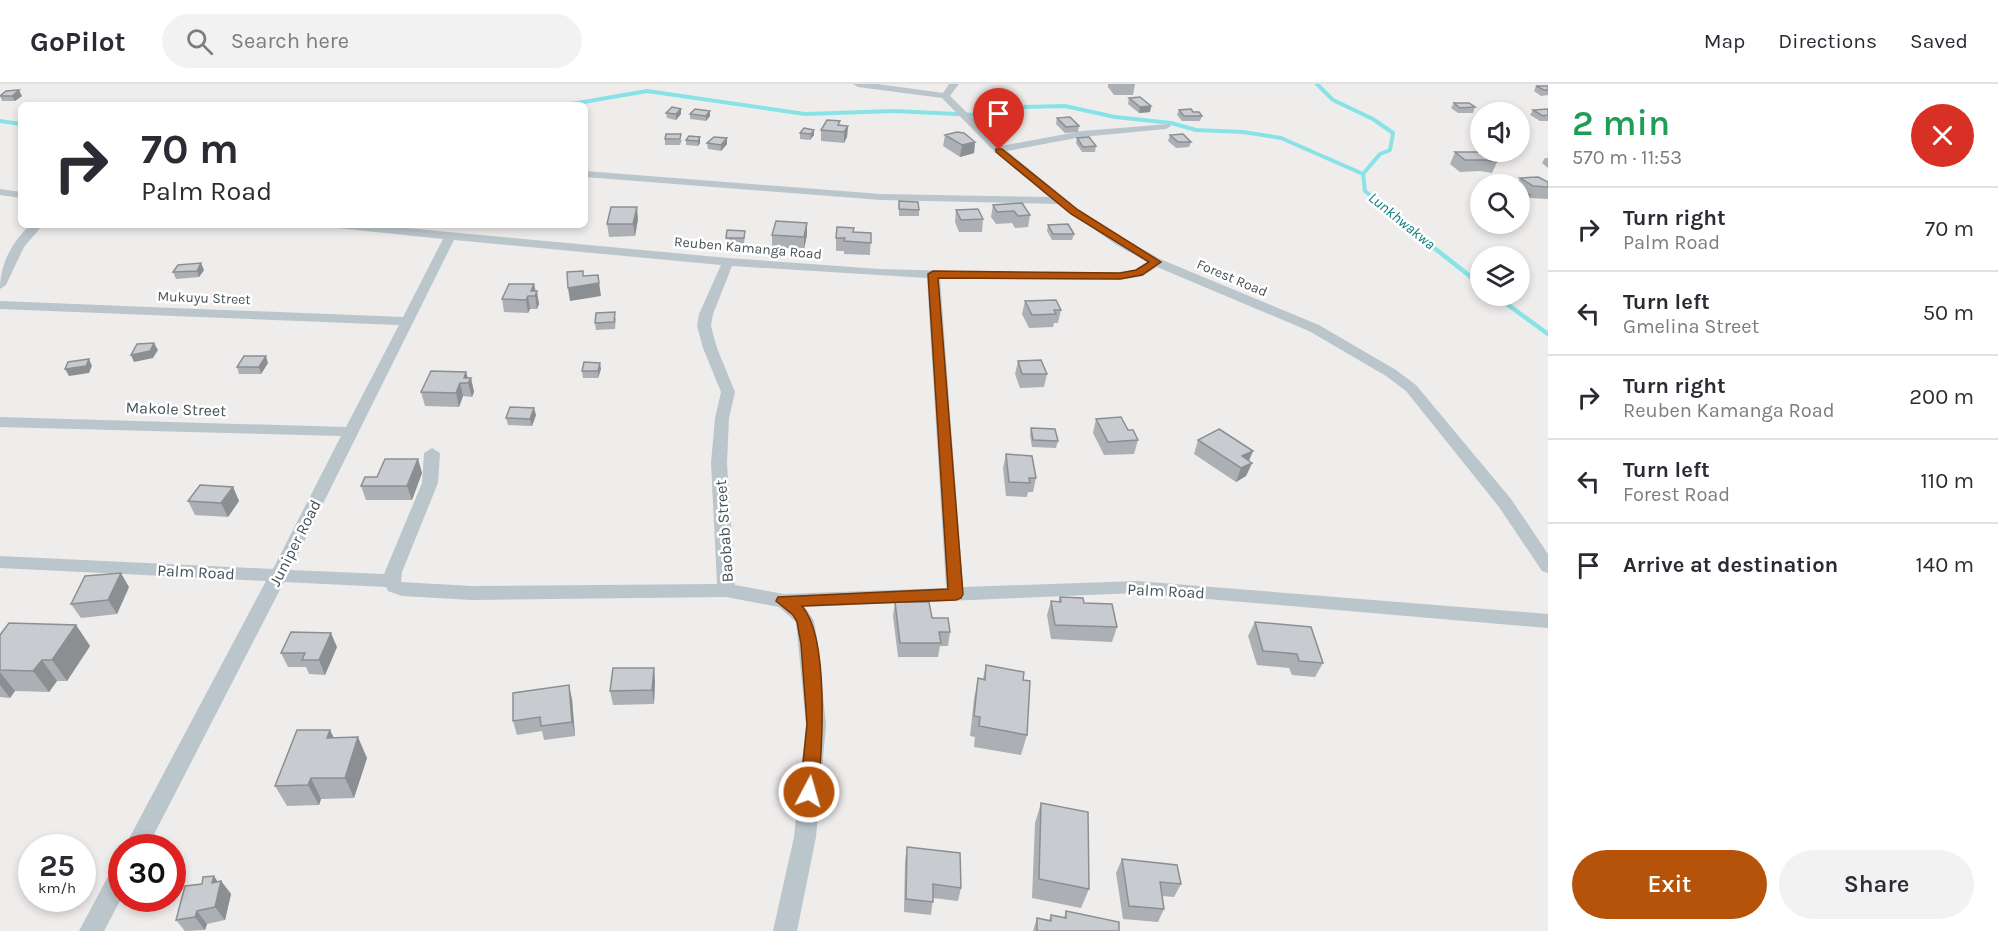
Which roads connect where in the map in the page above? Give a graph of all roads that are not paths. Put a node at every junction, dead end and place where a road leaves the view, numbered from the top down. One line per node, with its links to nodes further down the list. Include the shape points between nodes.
1 (858, 84): 3 (street)
2 (954, 84): 3 (street)
3 (945, 96): 5 (street, Forest Road)
4 (1166, 126): 5 (street, via 1089,132)
5 (999, 150): 9 (street, Forest Road)
6 (588, 174): 9 (street, via 881,197)
7 (0, 192): 8 (street)
8 (18, 195)
9 (1061, 201): 14 (street, Forest Road)
10 (34, 228): 16 (street, via 13,251)
11 (368, 228): 12 (street, Reuben Kamanga Road)
12 (450, 236): 13 (street, Reuben Kamanga Road); 18 (street, Juniper Road)
13 (728, 262): 15 (street, Reuben Kamanga Road); 26 (street, Baobab Street, via 705,314 704,326 728,392 719,463)
14 (1156, 262): 15 (street, Reuben Kamanga Road, via 1139,273 1120,276); 23 (street, Forest Road, via 1314,328 1411,388 1505,503)
15 (933, 274): 27 (street)
16 (1, 280)
17 (0, 305): 18 (street, Mukuyu Street)
18 (407, 321): 20 (street, Juniper Road)
19 (0, 422): 20 (street, Makole Street)
20 (351, 432): 24 (street, Juniper Road)
21 (432, 453): 25 (street, via 430,483)
22 (0, 562): 24 (street, Palm Road)
23 (1548, 567)
24 (278, 576): 25 (street, Palm Road); 30 (street, Juniper Road)
25 (392, 581): 26 (street, Palm Road, via 402,589 472,593)
26 (726, 590): 28 (street, Baobab Street)
27 (956, 594): 28 (street, Palm Road); 29 (street, Palm Road, via 1137,587)
28 (784, 601): 33 (street, via 805,621 816,724 805,837)
29 (1548, 621)
30 (142, 834)
31 (108, 899): 32 (street)
32 (91, 931)
33 (785, 931)

